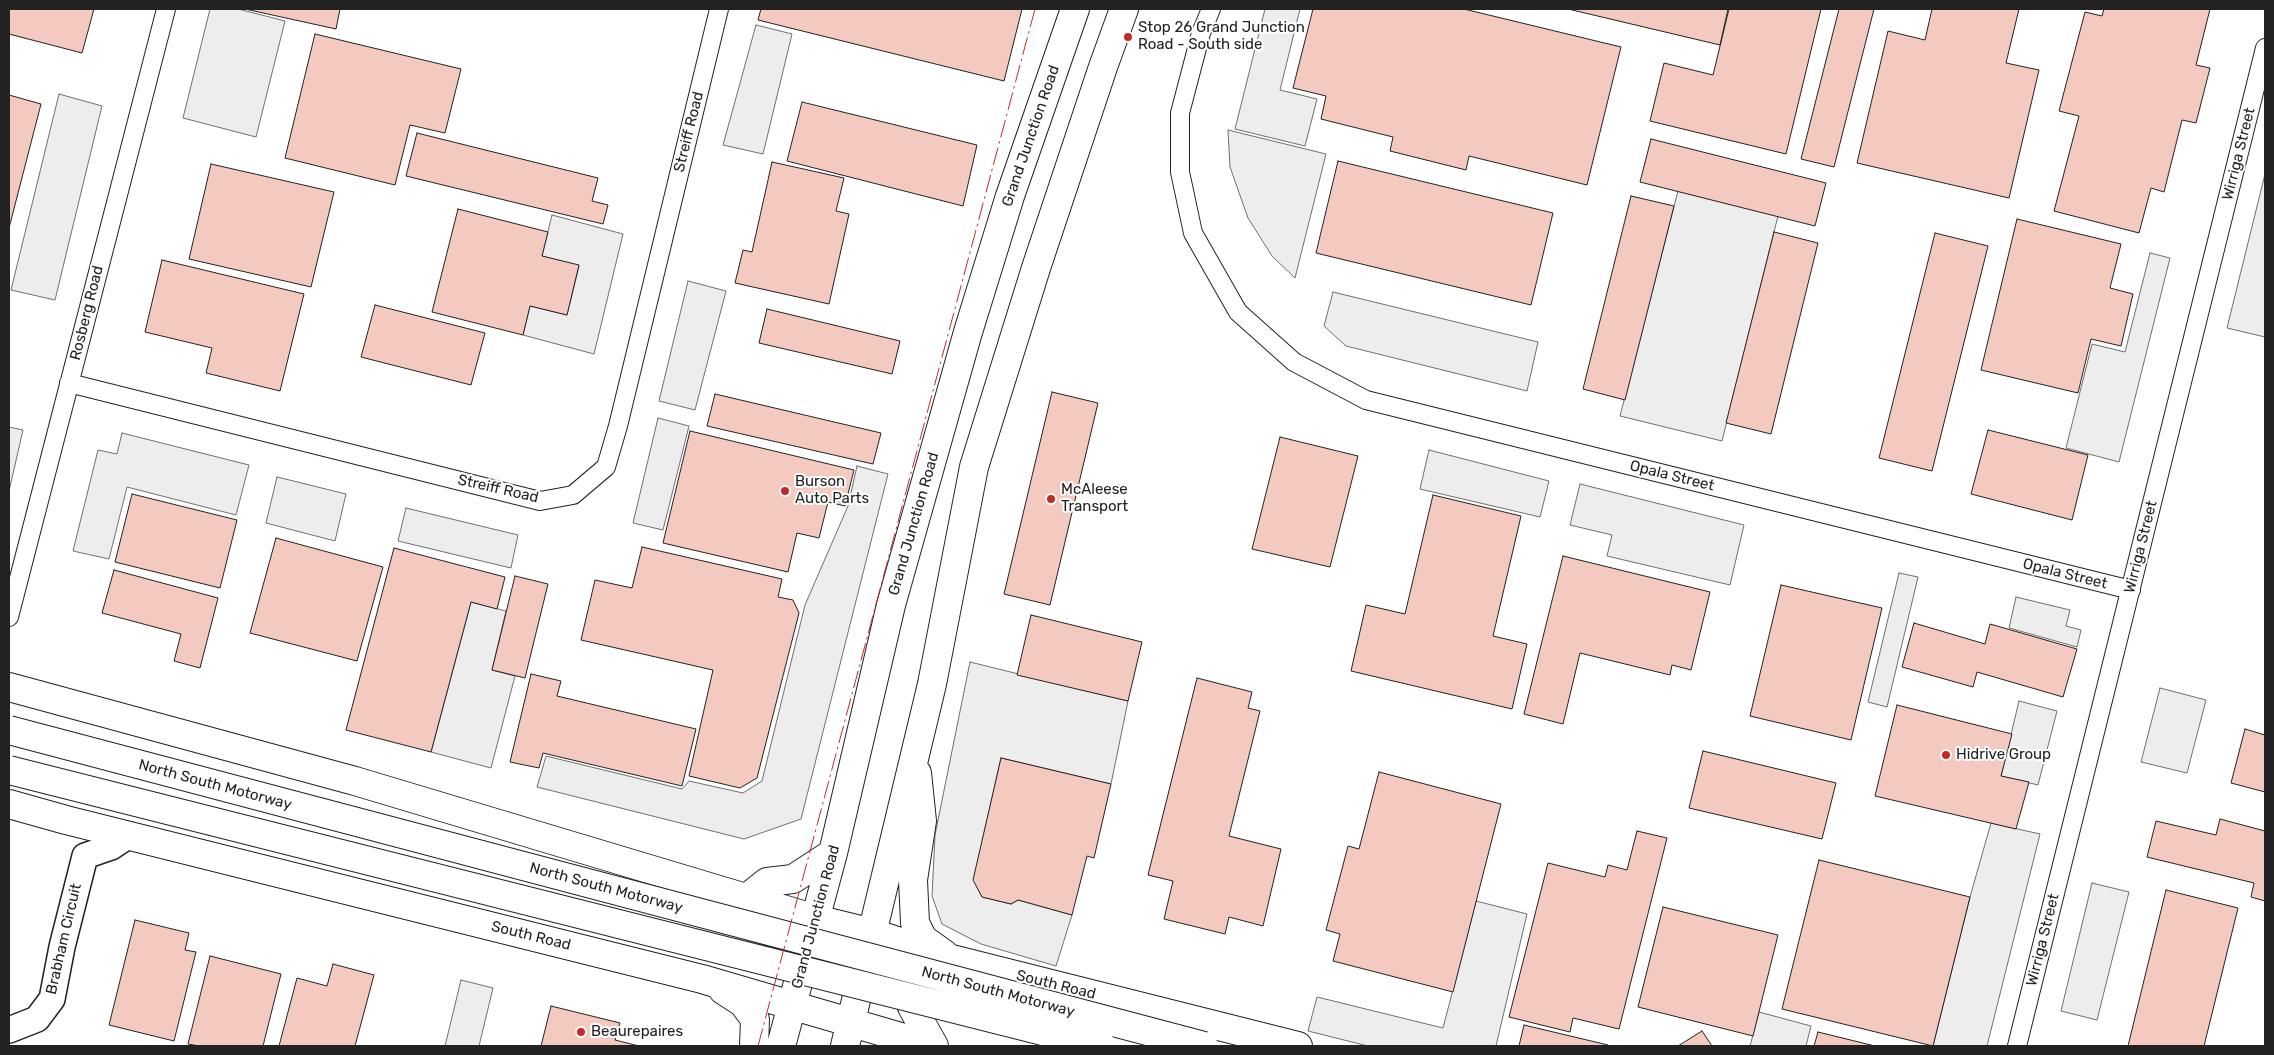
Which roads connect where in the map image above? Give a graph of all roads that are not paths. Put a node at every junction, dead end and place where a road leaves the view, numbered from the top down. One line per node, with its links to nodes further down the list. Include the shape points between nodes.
1 (166, 9): 7 (street, Rosberg Road)
2 (719, 9): 7 (street, Streiff Road, via 606,467 573,494 540,501)
3 (1075, 9): 17 (highway, Grand Junction Road, via 1010,196 962,351 891,605)
4 (1124, 9): 12 (highway, via 1102,66 974,467 932,684)
5 (1211, 9): 8 (street, Opala Street, via 1180,113 1180,172 1193,233 1238,312 1294,362 1366,400)
6 (2265, 48): 8 (street, Wirriga Street)
7 (69, 383): 9 (street, Rosberg Road)
8 (2130, 590): 33 (street, Wirriga Street)
9 (9, 617)
10 (9, 688): 19 (highway, South Road, via 355,781)
11 (9, 730): 31 (highway, North South Motorway, bridge)
12 (915, 754): 21 (highway); 22 (highway, via 922,821 913,880 915,923 922,940)
13 (9, 770): 30 (highway, North South Motorway, bridge)
14 (9, 804): 15 (highway, South Road)
15 (66, 820): 16 (highway, South Road); 18 (street, via 79,834)
16 (129, 836): 18 (street, via 111,847); 23 (highway, South Road)
17 (833, 853): 19 (highway, via 793,879 767,882); 20 (highway, Grand Junction Road)
18 (85, 856): 25 (street, Brabham Circuit, via 52,999 36,1019)
19 (748, 898): 20 (highway, South Road)
20 (816, 919): 21 (highway, South Road); 24 (highway, Grand Junction Road)
21 (873, 933): 22 (highway, South Road); 26 (highway)
22 (948, 958): 29 (highway, via 916,982 912,1007); 32 (highway, South Road)
23 (702, 979): 24 (highway, South Road); 27 (highway, via 743,1003 755,1019)
24 (793, 1007): 26 (highway, South Road); 28 (highway, Grand Junction Road)
25 (9, 1030)
26 (848, 1035): 29 (highway, South Road)
27 (754, 1046)
28 (781, 1046)
29 (933, 1046)
30 (1102, 1046)
31 (1204, 1046)
32 (1298, 1046)
33 (2017, 1046)

